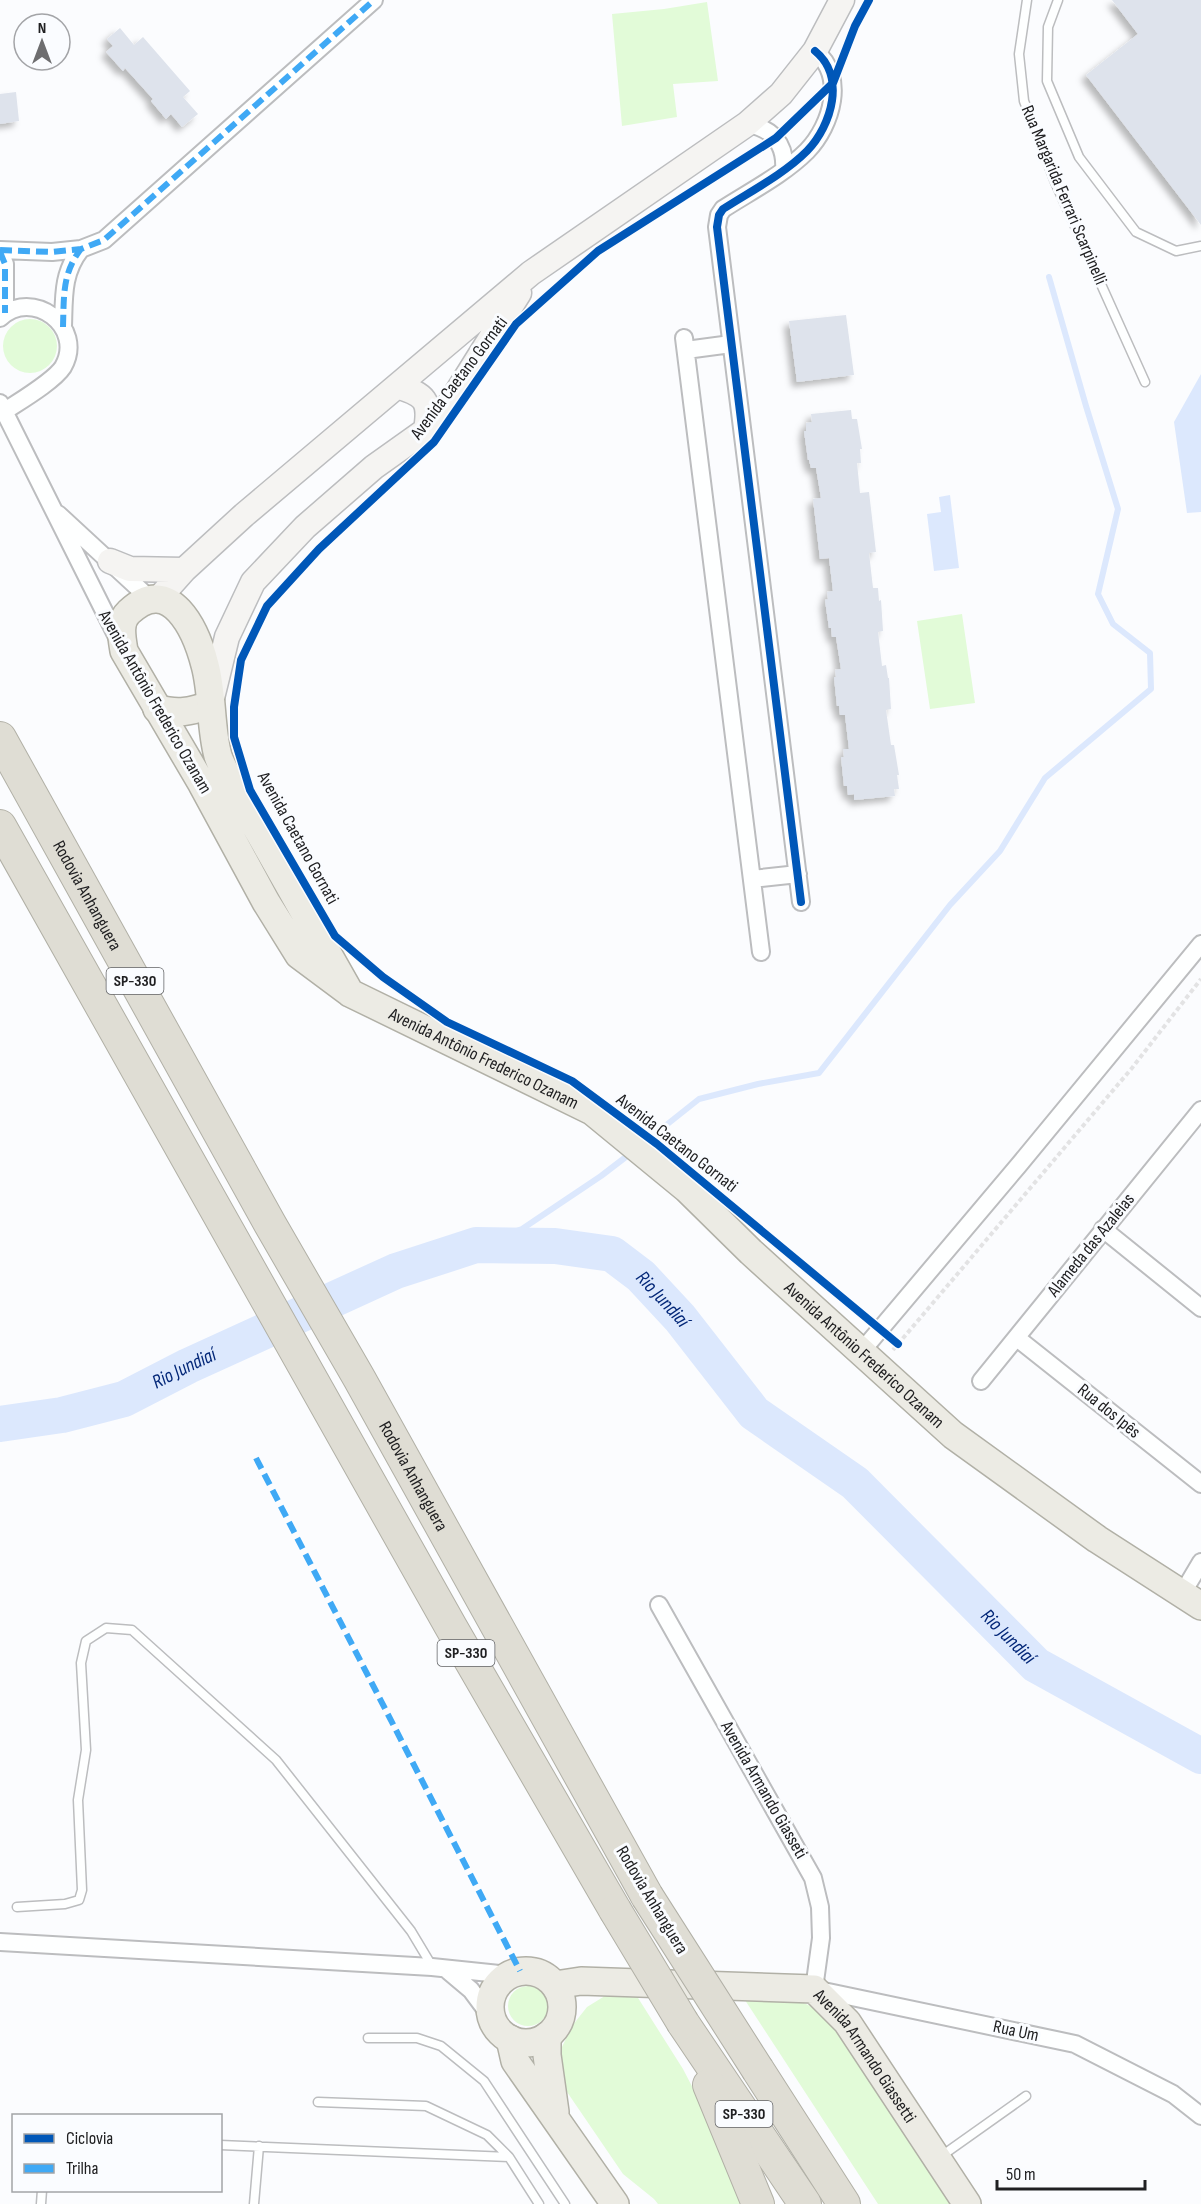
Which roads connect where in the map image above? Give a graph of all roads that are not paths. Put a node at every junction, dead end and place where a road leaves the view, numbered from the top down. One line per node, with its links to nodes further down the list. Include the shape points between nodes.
1 (374, 0): 9 (street, via 130,218 104,240)
2 (842, 0): 5 (main road, Avenida Caetano Gornati)
3 (1027, 0): 15 (lane, Rua Margarida Ferrari Scarpinelli, via 1019,54 1024,101 1055,182)
4 (1058, 0): 8 (lane, via 1048,27 1047,81 1079,157 1136,232 1176,251)
5 (815, 51): 6 (main road, Avenida Caetano Gornati, via 781,94); 7 (street, via 828,65 834,94 825,124 808,150)
6 (747, 124): 7 (street, via 776,138 782,148); 11 (main road, Avenida Caetano Gornati)
7 (784, 170): 14 (street, via 719,215 717,227)
8 (1201, 246)
9 (81, 249): 10 (street); 13 (street, via 71,262 65,283)
10 (0, 251): 12 (street, via 5,264)
11 (531, 273): 16 (main road, Avenida Caetano Gornati); 18 (main road, via 448,405)
12 (2, 316): 13 (street, via 17,307 30,306 55,316)
13 (63, 327): 17 (street, via 68,340 64,366 55,376)
14 (731, 345): 30 (street); 31 (street, via 685,344)
15 (1144, 382)
16 (397, 386): 18 (main road, via 425,399 429,413); 21 (main road, Avenida Caetano Gornati)
17 (2, 407): 19 (street, Avenida Antônio Frederico Ozanam)
18 (426, 430): 24 (main road, via 305,527 253,582 226,637)
19 (51, 507): 20 (street, Avenida Antônio Frederico Ozanam); 23 (street, Avenida Antônio Frederico Ozanam)
20 (110, 561): 21 (main road, via 130,569); 22 (street, Avenida Antônio Frederico Ozanam)
21 (184, 570): 22 (main road, Avenida Caetano Gornati)
22 (154, 598): 23 (main road, via 126,615 121,631); 24 (main road, via 167,600 179,610 191,629 206,666)
23 (124, 651): 25 (main road, Avenida Antônio Frederico Ozanam)
24 (210, 705): 25 (main road, via 186,712); 28 (main road, via 218,757)
25 (157, 709): 29 (main road, Avenida Antônio Frederico Ozanam)
26 (0, 738): 73 (highway, Rodovia Anhanguera / SP-330, bridge, via 647,1896)
27 (0, 826): 55 (highway, Rodovia Anhanguera / SP-330, bridge, via 451,1627)
28 (257, 829): 29 (main road, via 241,839); 35 (main road)
29 (229, 834): 35 (main road, Avenida Antônio Frederico Ozanam, via 299,955)
30 (798, 874): 31 (street); 32 (street)
31 (752, 879): 34 (street)
32 (801, 902)
33 (1201, 944): 41 (street, via 881,1329)
34 (761, 952)
35 (350, 993): 41 (main road, Avenida Antônio Frederico Ozanam, via 592,1111 650,1157)
36 (1201, 1110): 37 (street, Alameda das Azaleias)
37 (1195, 1128): 38 (street, Alameda das Azaleias)
38 (1103, 1230): 39 (street); 40 (street, Alameda das Azaleias)
39 (1201, 1308)
40 (1017, 1338): 42 (street, Alameda das Azaleias); 43 (street, Rua dos Ipês)
41 (869, 1360): 45 (main road, Avenida Antônio Frederico Ozanam, via 953,1435 1097,1539)
42 (981, 1381)
43 (1201, 1485)
44 (1201, 1562): 45 (street)
45 (1192, 1600)
46 (659, 1605): 53 (street, Avenida Armando Giasseti, via 813,1878 820,1907 821,1938)
47 (17, 1907): 49 (lane, via 79,1900 82,1890 78,1800 86,1750 81,1663 86,1641 106,1628 132,1630 276,1760)
48 (0, 1942): 49 (street)
49 (439, 1968): 50 (street); 54 (street, via 471,1990)
50 (509, 1975): 52 (main road, via 530,1971); 54 (main road, via 493,1993)
51 (612, 1984): 52 (main road, Avenida Armando Giassetti, via 581,1981); 53 (main road, Avenida Armando Giassetti); 56 (main road, Avenida Armando Giassetti, via 588,1996)
52 (555, 1985): 56 (main road, via 560,1994)
53 (814, 1989): 62 (street, Rua Um, via 1075,2044 1173,2094); 66 (main road, Avenida Armando Giassetti, via 847,2022)
54 (491, 2018): 58 (main road)
55 (683, 2023): 71 (highway); 72 (highway, Rodovia Anhanguera / SP-330)
56 (554, 2025): 58 (main road, via 536,2042); 61 (main road, via 547,2055)
57 (368, 2038): 69 (lane, via 417,2038 441,2046 484,2081)
58 (510, 2039): 61 (main road, via 515,2061)
59 (1026, 2096): 66 (lane)
60 (318, 2102): 65 (lane, via 426,2106 488,2134)
61 (556, 2116): 70 (main road)
62 (1201, 2116)
63 (222, 2145): 64 (lane)
64 (259, 2146): 65 (lane); 67 (lane)
65 (509, 2157): 68 (lane)
66 (937, 2159): 74 (main road, Avenida Armando Giassetti)
67 (254, 2204)
68 (539, 2204)
69 (565, 2204)
70 (615, 2204)
71 (758, 2204)
72 (805, 2204)
73 (844, 2204)
74 (967, 2204)

